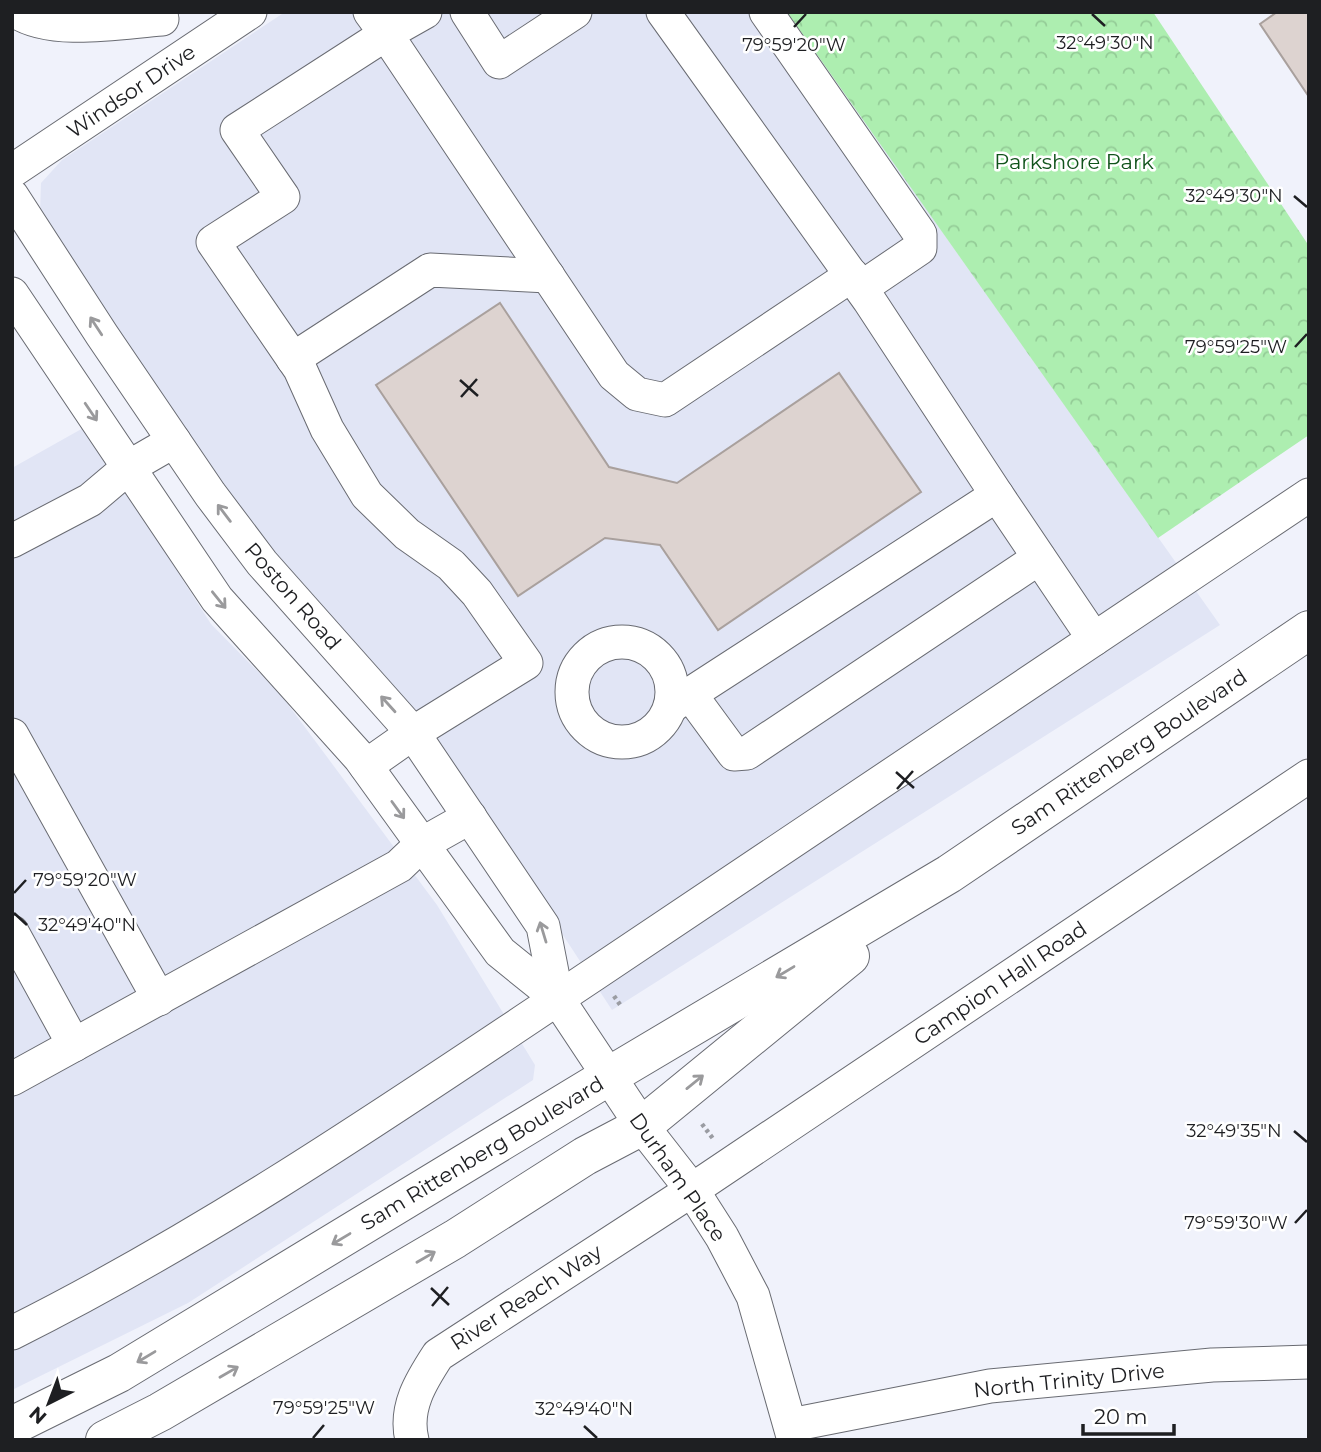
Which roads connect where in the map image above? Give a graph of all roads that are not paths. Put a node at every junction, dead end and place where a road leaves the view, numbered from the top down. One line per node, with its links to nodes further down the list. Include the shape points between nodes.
1 (17, 12): 8 (street, via 51,24)
2 (250, 12): 10 (street, Windsor Drive)
3 (425, 12): 9 (street)
4 (467, 12): 5 (street, via 499,62)
5 (575, 12)
6 (663, 12): 14 (street)
7 (766, 12): 14 (street, via 920,234 920,248)
8 (160, 16): 10 (street)
9 (378, 23): 13 (street); 16 (street, via 237,130 283,197 213,242)
10 (183, 57): 11 (street, Windsor Drive)
11 (12, 171)
12 (12, 196): 17 (street, Poston Road, one-way to 12)
13 (548, 276): 14 (street, via 614,375 637,394 665,400); 16 (street, via 430,270)
14 (856, 282): 19 (street)
15 (12, 294): 18 (street, Poston Road, one-way to 18)
16 (293, 359): 25 (street, via 366,495 407,534 452,565)
17 (174, 441): 18 (street); 28 (street, Poston Road, one-way to 17, via 262,563)
18 (129, 467): 21 (street, via 90,500); 30 (street, Poston Road, one-way to 30, via 217,599)
19 (997, 495): 22 (street); 26 (street)
20 (1309, 495): 24 (street)
21 (12, 541)
22 (1039, 558): 24 (street); 26 (street, via 747,752 734,754)
23 (1309, 630): 34 (main road, Sam Rittenberg Boulevard)
24 (1094, 639): 37 (street)
25 (526, 663): 27 (street); 28 (street)
26 (680, 700): 27 (street, via 651,733 620,742 590,730); 27 (street, via 672,691 669,674 648,649 616,642 586,657 577,670)
27 (573, 703)
28 (413, 733): 30 (street); 32 (street, Poston Road)
29 (12, 735): 36 (street)
30 (366, 766): 33 (street, Poston Road, one-way to 33)
31 (1309, 776): 42 (street, Campion Hall Road)
32 (470, 817): 33 (street); 37 (street, Poston Road, one-way to 32, via 543,926)
33 (422, 844): 36 (street, via 399,866); 37 (street, Poston Road, via 500,952)
34 (949, 874): 39 (main road, Sam Rittenberg Boulevard, one-way to 39); 41 (main road, Sam Rittenberg Boulevard, one-way to 34)
35 (12, 932): 38 (street)
36 (159, 999): 38 (street)
37 (557, 999): 39 (street, Poston Road); 43 (street, via 255,1198)
38 (74, 1045): 40 (street)
39 (608, 1076): 41 (street, Durham Place); 45 (main road, Sam Rittenberg Boulevard, one-way to 45, via 119,1373)
40 (12, 1079)
41 (642, 1126): 42 (street, Durham Place); 47 (main road, Sam Rittenberg Boulevard, one-way to 41, via 456,1239 585,1156)
42 (692, 1190): 46 (street, Durham Place, via 753,1296); 48 (street, River Reach Way, via 438,1355 419,1385 408,1424)
43 (12, 1333)
44 (1309, 1362): 46 (street, North Trinity Drive, via 990,1386)
45 (12, 1426)
46 (792, 1433)
47 (105, 1440)
48 (412, 1440)

